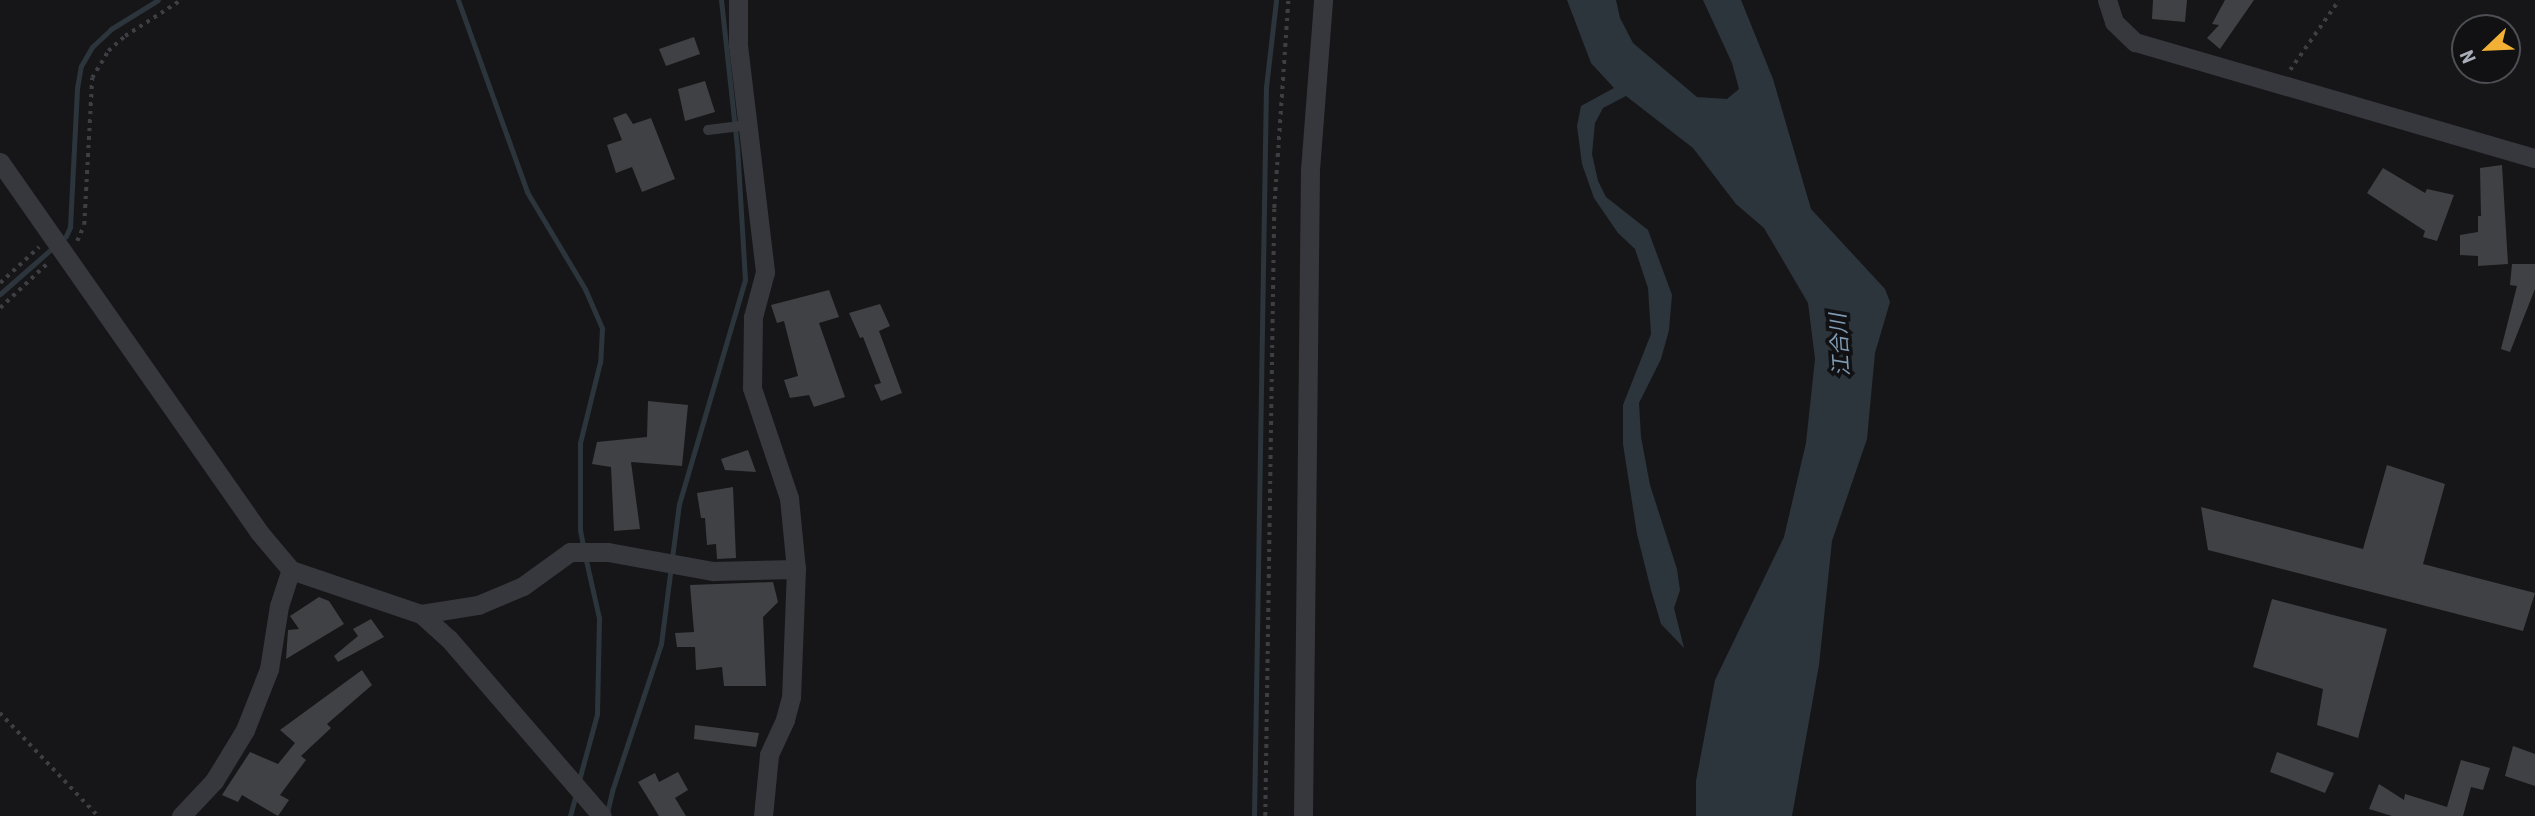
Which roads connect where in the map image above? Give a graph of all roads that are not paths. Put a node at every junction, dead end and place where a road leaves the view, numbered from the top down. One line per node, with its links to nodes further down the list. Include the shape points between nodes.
1 (738, 0): 4 (street, via 738,45)
2 (1323, 0): 14 (street, via 1310,170)
3 (2107, 0): 6 (street, via 2114,22 2135,42)
4 (748, 125): 5 (lane); 8 (street, via 765,272 753,317 752,388 789,498)
5 (708, 130)
6 (2535, 158)
7 (0, 162): 9 (street)
8 (796, 569): 10 (street, via 713,571 571,552 523,586 478,605); 13 (street, via 791,697 769,755)
9 (290, 570): 10 (street); 12 (street, via 269,669 245,730 214,781)
10 (421, 614): 11 (street, via 449,639)
11 (595, 808)
12 (181, 816)
13 (763, 816)
14 (1303, 816)

